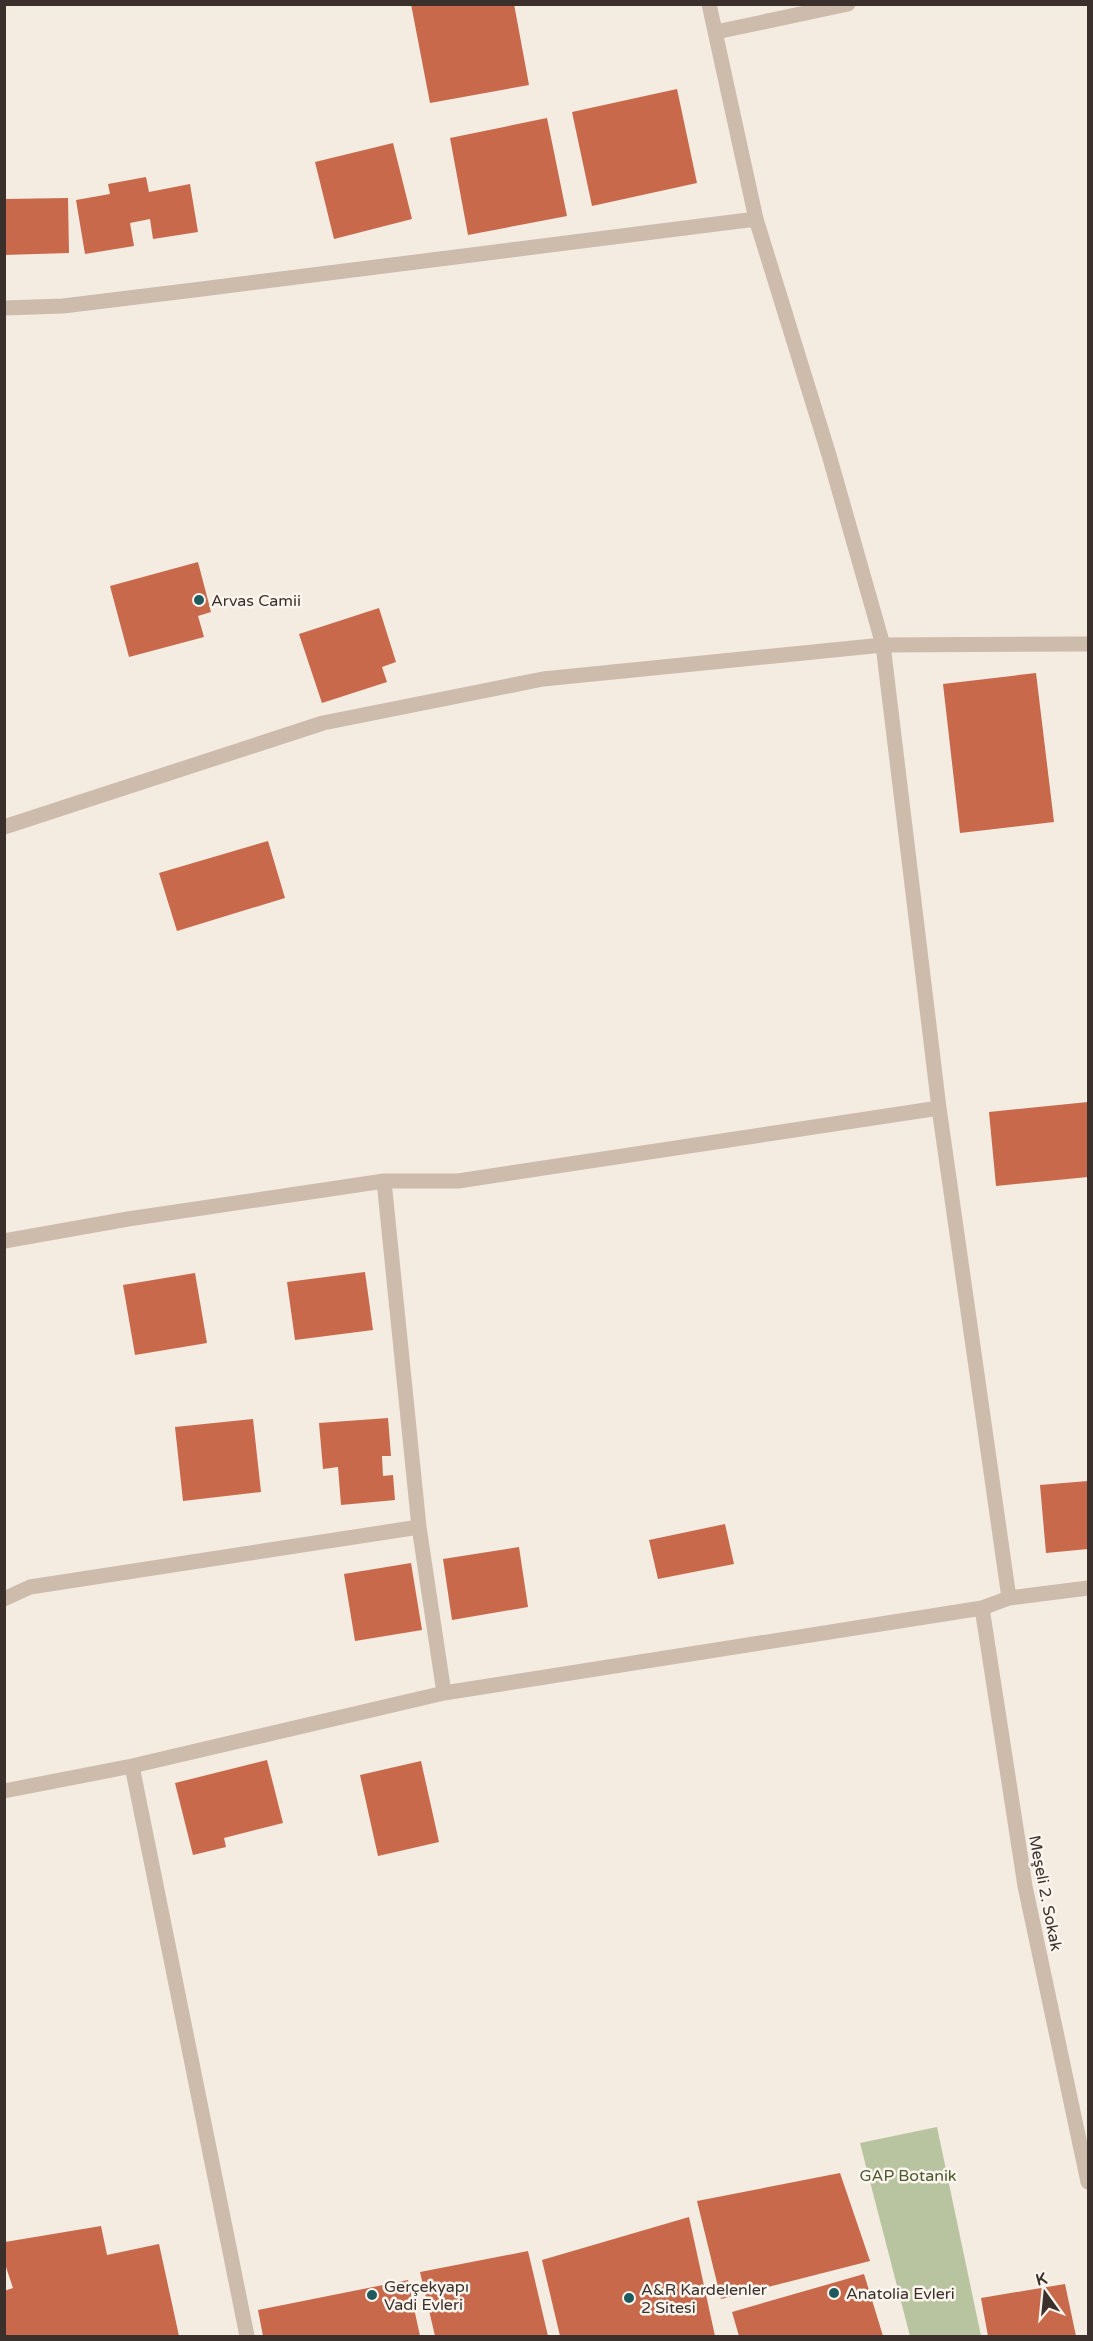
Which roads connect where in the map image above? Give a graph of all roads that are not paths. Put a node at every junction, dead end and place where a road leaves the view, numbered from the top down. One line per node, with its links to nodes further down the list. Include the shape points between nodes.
1 (709, 4): 3 (street)
2 (848, 4): 3 (street)
3 (716, 32): 4 (street)
4 (756, 219): 5 (street, via 63,306); 7 (street)
5 (4, 308)
6 (1089, 644): 7 (street)
7 (883, 645): 8 (street, via 543,679 323,723); 9 (street)
8 (4, 827)
9 (939, 1108): 10 (street, via 458,1181); 14 (street)
10 (384, 1180): 11 (street); 12 (street)
11 (4, 1241)
12 (419, 1527): 15 (street, via 30,1587); 17 (street)
13 (1089, 1588): 14 (street)
14 (1009, 1598): 16 (street)
15 (4, 1599)
16 (982, 1608): 17 (street); 20 (street, Meşeli 2. Sokak, via 1025,1886)
17 (444, 1693): 18 (street)
18 (132, 1766): 19 (street); 21 (street)
19 (4, 1791)
20 (1089, 2182)
21 (247, 2337)

